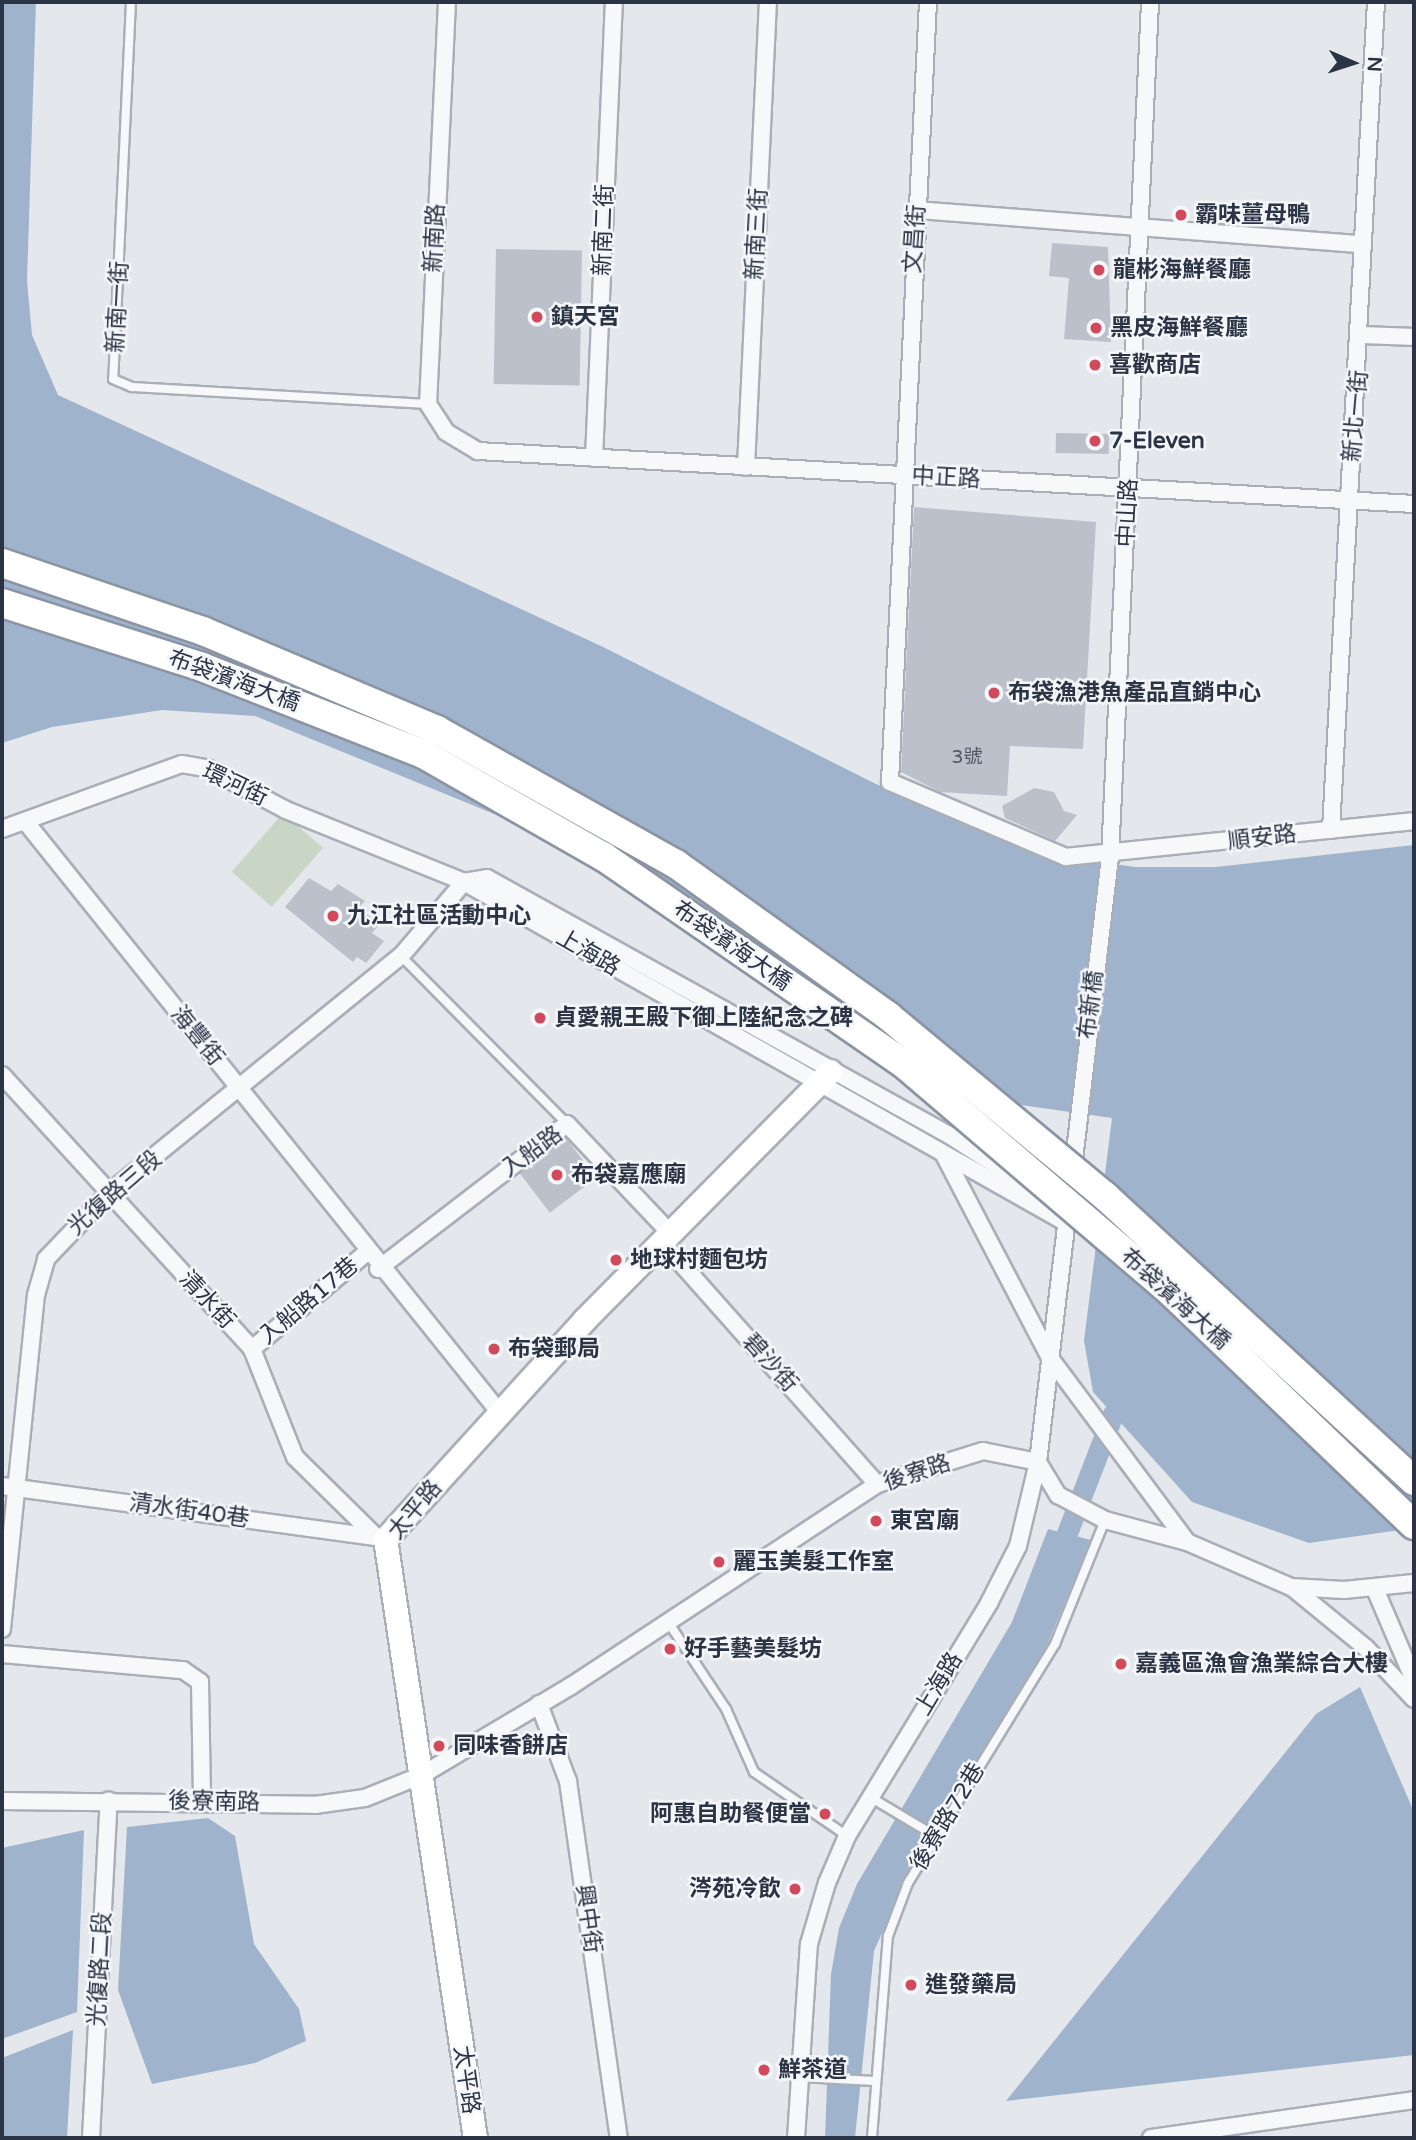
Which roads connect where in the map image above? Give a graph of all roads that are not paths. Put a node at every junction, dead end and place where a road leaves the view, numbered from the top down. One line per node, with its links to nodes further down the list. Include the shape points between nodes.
1 (131, 2): 13 (lane, 新南一街, via 113,379 132,387)
2 (447, 2): 13 (street, 新南路)
3 (614, 2): 14 (street, 新南二街)
4 (768, 2): 15 (street, 新南三街)
5 (928, 2): 8 (street, 文昌街)
6 (1150, 2): 9 (street, 中山路)
7 (1376, 2): 10 (street, 新北一街)
8 (917, 210): 9 (street); 16 (street, 文昌街)
9 (1140, 225): 10 (street); 17 (street, 中山路)
10 (1363, 244): 11 (street, 新北一街)
11 (1363, 335): 12 (street); 18 (street, 新北一街)
12 (1414, 337)
13 (428, 404): 14 (street, 中正路, via 446,432 478,451)
14 (594, 458): 15 (street, 中正路)
15 (746, 467): 16 (street, 中正路)
16 (902, 476): 17 (street, 中正路); 26 (street, 文昌街, via 890,782 1066,857)
17 (1129, 489): 18 (street, 中正路); 26 (street, 中山路)
18 (1349, 501): 19 (street, 中正路); 25 (street, 新北一街)
19 (1414, 504)
20 (2, 563): 44 (highway, 布袋濱海大橋, bridge, via 203,631 437,730 676,864 888,1016 1105,1196)
21 (2, 603): 48 (highway, 布袋濱海大橋, bridge, via 202,667 425,755 604,857 904,1064 1172,1293)
22 (25, 821): 24 (street, 環河街); 27 (street, 環河街, via 182,764 209,769 324,827); 31 (street, 海豐街)
23 (1414, 821): 25 (street, 順安路)
24 (2, 829)
25 (1331, 830): 26 (street, 順安路)
26 (1110, 857): 33 (street, 布新橋)
27 (464, 882): 28 (street, 光復路三段); 30 (street, 上海路)
28 (401, 956): 31 (street, 光復路三段); 32 (lane)
29 (2, 1075): 35 (street, 清水街)
30 (823, 1078): 34 (street, 上海路); 36 (street, 上海路, via 990,1161 1047,1199); 37 (main road, 太平路)
31 (239, 1089): 35 (street, 光復路三段); 38 (street, 海豐街)
32 (567, 1124): 37 (street, 入船路); 39 (street, 入船路)
33 (1072, 1153): 36 (street, 上海路)
34 (944, 1155): 36 (street, 上海路); 41 (street)
35 (108, 1194): 40 (street, 清水街); 46 (street, 光復路三段, via 46,1259 36,1295)
36 (1065, 1222): 41 (street, 上海路)
37 (666, 1237): 42 (main road, 太平路); 45 (street, 碧沙街)
38 (366, 1253): 39 (street); 40 (street, 入船路17巷)
39 (379, 1269): 42 (street)
40 (252, 1349): 49 (street, 清水街, via 295,1457)
41 (1050, 1358): 43 (street, 上海路); 50 (street)
42 (500, 1413): 49 (main road, 太平路)
43 (1038, 1462): 45 (street, 後寮路, via 984,1451); 47 (street, via 1058,1495); 61 (street, 上海路, via 1012,1557)
44 (1414, 1481)
45 (877, 1484): 54 (street, 後寮路)
46 (9, 1487): 49 (street, 清水街40巷); 55 (street, 光復路三段)
47 (1105, 1520): 50 (street); 66 (lane, 後寮路72巷, via 1055,1644)
48 (1414, 1525)
49 (380, 1538): 60 (main road, 太平路)
50 (1187, 1542): 52 (street)
51 (1414, 1585): 53 (street)
52 (1291, 1587): 53 (street); 58 (street, via 1366,1648)
53 (1375, 1589): 57 (street)
54 (668, 1622): 59 (street, 後寮路); 65 (lane, via 726,1709 754,1772)
55 (2, 1629)
56 (2, 1654): 64 (street, via 183,1670 200,1682)
57 (1414, 1680)
58 (1414, 1699)
59 (539, 1704): 60 (street, 後寮路); 72 (street, 興中街, via 568,1781)
60 (422, 1775): 64 (street, 後寮南路, via 365,1798 315,1805); 71 (main road, 太平路)
61 (870, 1797): 65 (street, 上海路); 66 (lane)
62 (109, 1800): 63 (street, 後寮南路); 64 (street, 後寮南路); 70 (street, 光復路二段)
63 (2, 1801)
64 (202, 1802)
65 (847, 1836): 67 (street, 上海路, via 809,1944)
66 (937, 1837): 68 (lane, 後寮路72巷, via 908,1883 888,1936)
67 (800, 2077): 68 (lane); 73 (street, 上海路)
68 (875, 2081): 74 (lane, 後寮路72巷)
69 (1414, 2100): 75 (street)
70 (91, 2138)
71 (475, 2138)
72 (620, 2138)
73 (796, 2138)
74 (872, 2138)
75 (1151, 2138)

